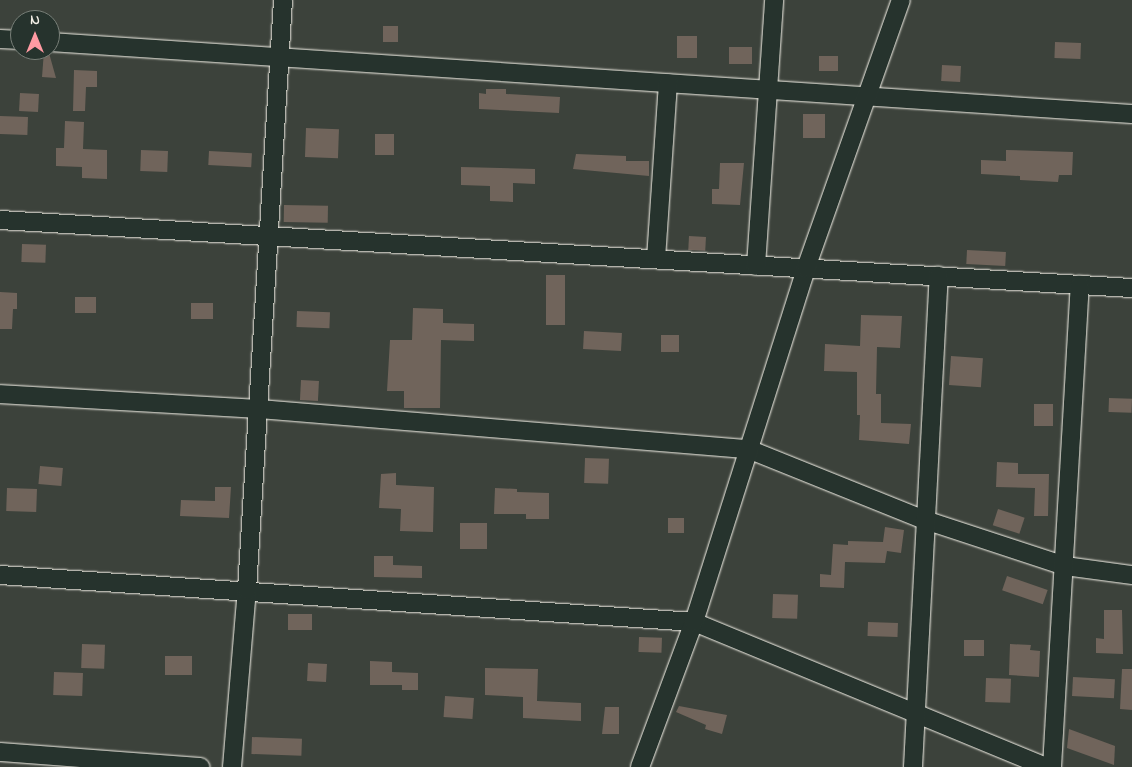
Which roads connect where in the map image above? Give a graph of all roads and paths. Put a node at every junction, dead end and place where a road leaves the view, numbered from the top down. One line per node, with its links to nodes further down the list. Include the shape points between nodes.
1 (283, 0): 5 (street)
2 (774, 0): 7 (street)
3 (901, 0): 8 (street)
4 (60, 43): 5 (street)
5 (280, 57): 6 (street); 11 (street)
6 (668, 83): 7 (street); 12 (street)
7 (768, 89): 8 (street); 13 (street)
8 (868, 96): 9 (street); 14 (street)
9 (1132, 114)
10 (0, 220): 11 (street)
11 (270, 236): 12 (street); 19 (street)
12 (656, 259): 13 (street)
13 (756, 266): 14 (street)
14 (806, 268): 15 (street); 20 (street)
15 (938, 276): 16 (street); 21 (street)
16 (1080, 285): 17 (street); 22 (street)
17 (1132, 288)
18 (0, 394): 19 (street)
19 (258, 409): 20 (street); 25 (street)
20 (748, 449): 21 (street); 26 (street)
21 (925, 520): 22 (street); 27 (street)
22 (1065, 566): 24 (street); 34 (street)
23 (0, 575): 25 (street)
24 (1132, 575)
25 (247, 590): 26 (street); 30 (street)
26 (694, 622): 27 (street); 31 (street)
27 (916, 713): 32 (street); 33 (street)
28 (0, 752): 29 (street)
29 (200, 767)
30 (232, 767)
31 (640, 767)
32 (913, 767)
33 (1046, 767)
34 (1052, 767)

